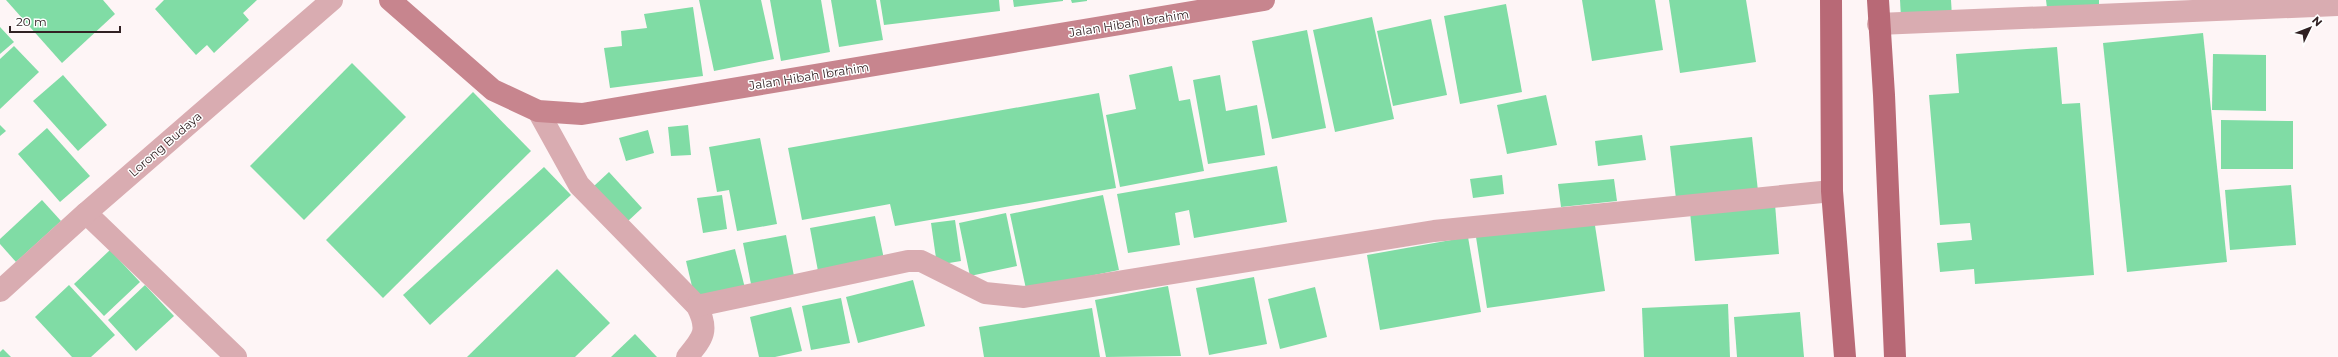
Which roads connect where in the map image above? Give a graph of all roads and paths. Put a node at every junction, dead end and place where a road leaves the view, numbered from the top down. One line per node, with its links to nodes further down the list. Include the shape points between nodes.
1 (332, 0): 11 (street, Lorong Budaya)
2 (390, 0): 9 (street, Jalan Hibah Ibrahim, via 493,90)
3 (1264, 0): 6 (street, Jalan Hibah Ibrahim)
4 (1831, 0): 10 (main road)
5 (1878, 0): 8 (main road)
6 (1215, 4): 9 (street, Jalan Hibah Ibrahim, via 582,114)
7 (2338, 5): 8 (street)
8 (1878, 24): 17 (main road, via 1884,95)
9 (538, 111): 13 (street, via 579,185)
10 (1832, 191): 13 (street, via 1434,231 1024,297 986,293 921,261 908,260); 16 (main road)
11 (86, 213): 12 (street, Lorong Budaya); 14 (street)
12 (0, 291)
13 (697, 306): 15 (street, via 705,321 704,334)
14 (236, 357)
15 (687, 357)
16 (1845, 357)
17 (1895, 357)

